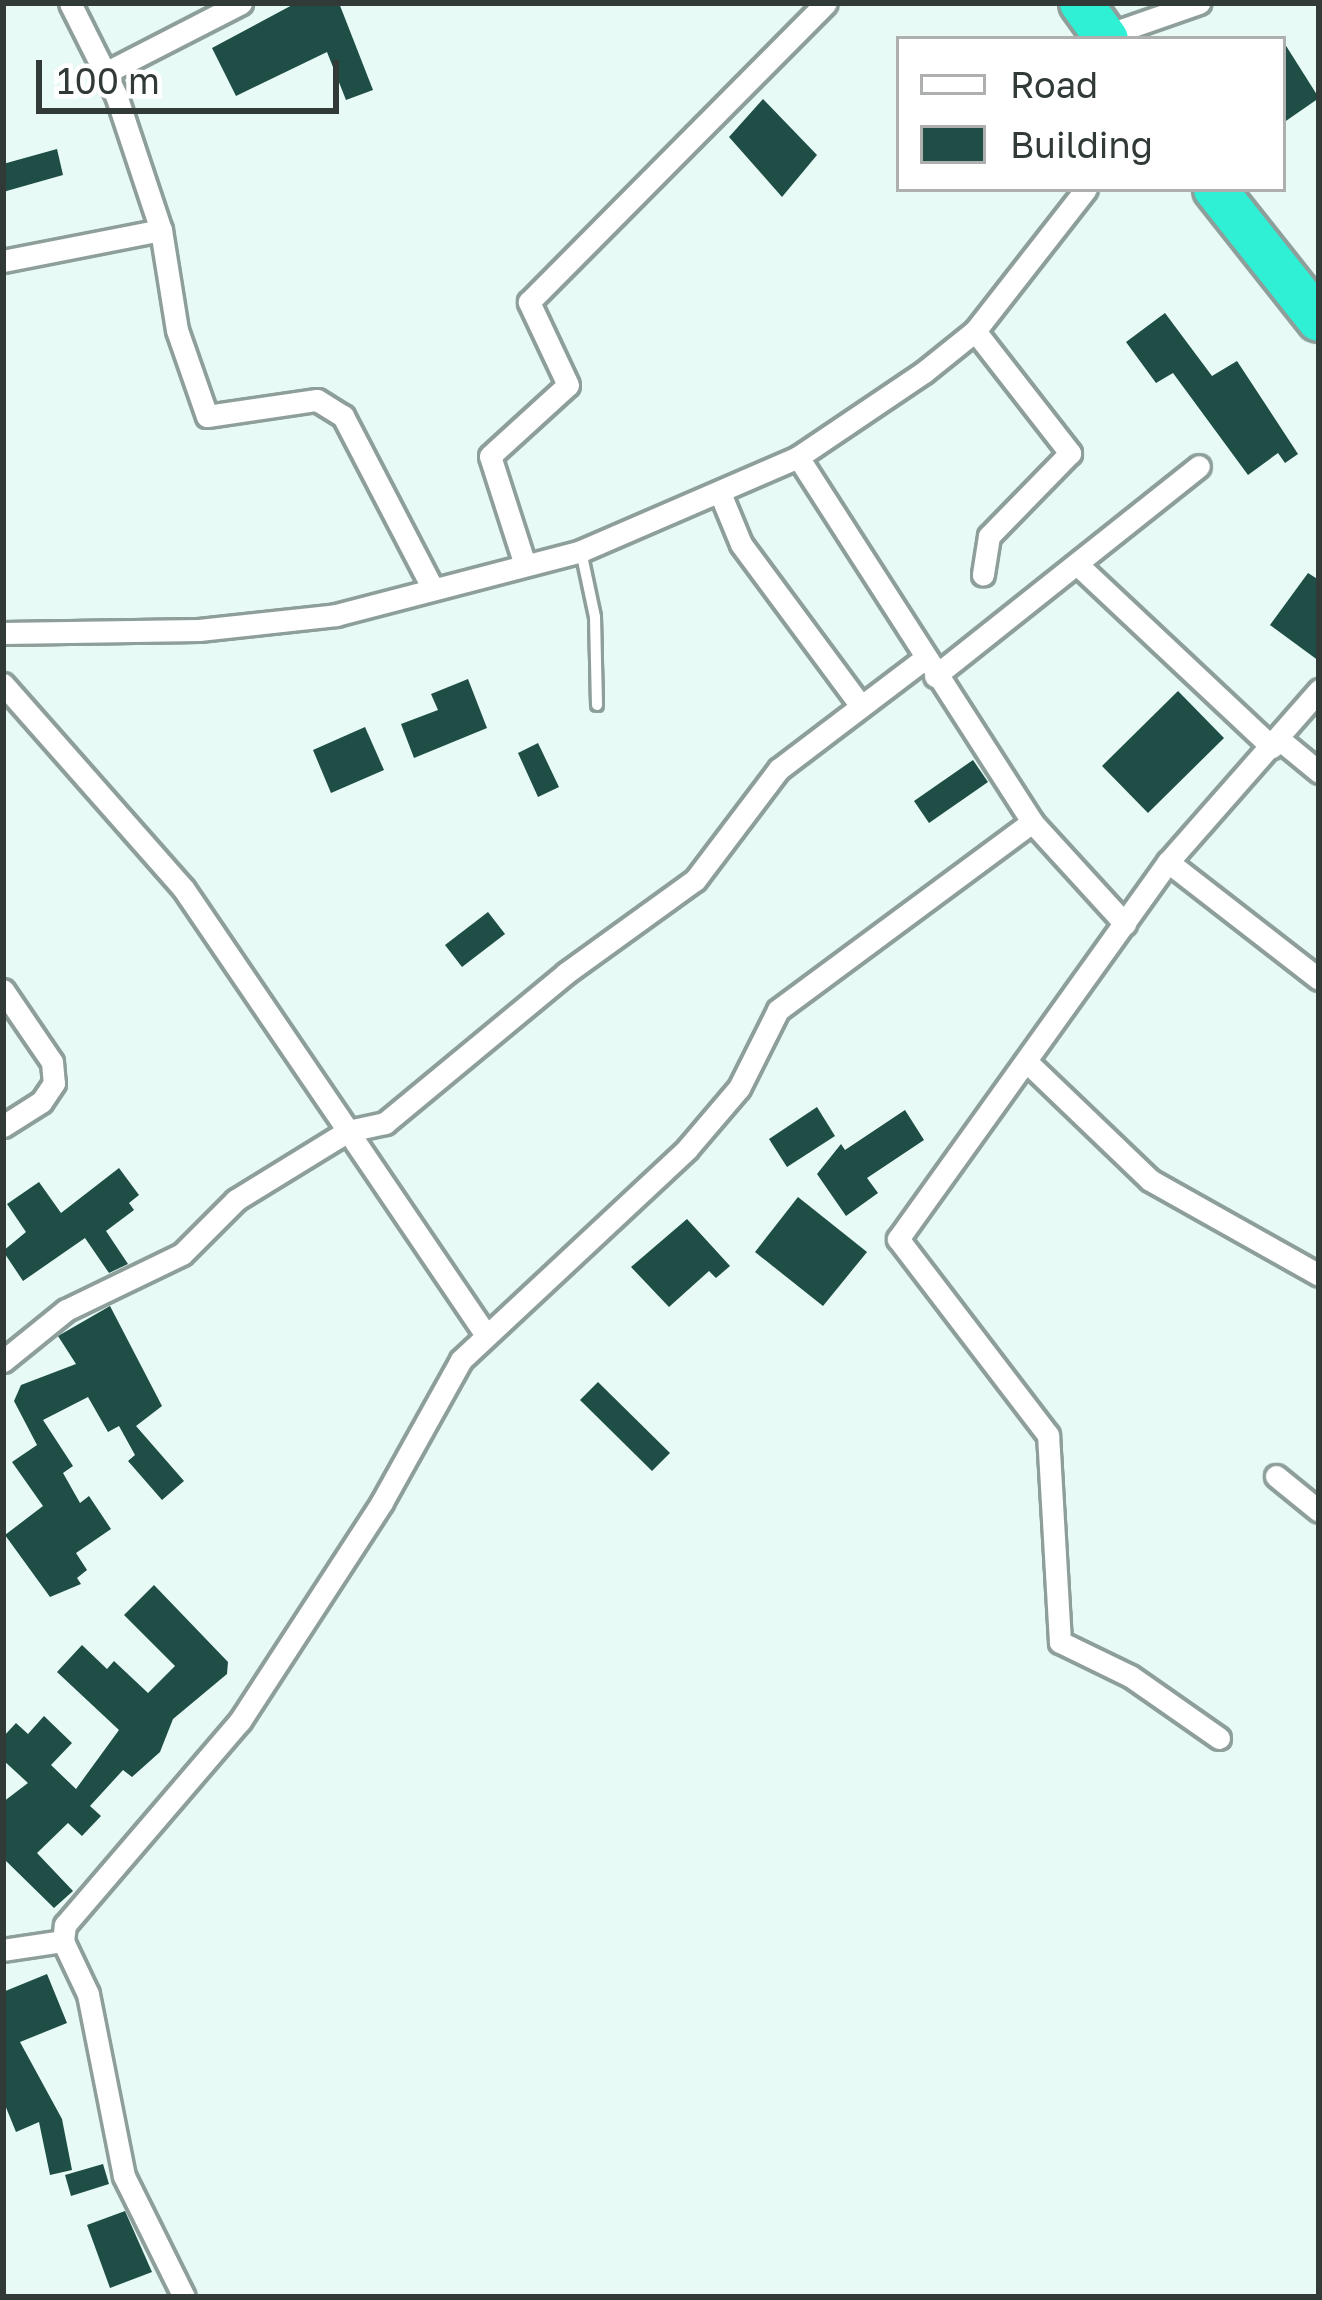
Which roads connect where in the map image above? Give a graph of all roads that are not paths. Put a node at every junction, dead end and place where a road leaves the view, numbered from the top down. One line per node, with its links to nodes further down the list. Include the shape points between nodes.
1 (70, 3): 6 (street)
2 (241, 3): 6 (street)
3 (826, 3): 17 (street, via 529,302 568,385 490,456)
4 (1199, 3): 5 (street)
5 (1097, 26)
6 (105, 73): 9 (street)
7 (1084, 192): 12 (street)
8 (1217, 192): 11 (highway)
9 (161, 230): 10 (street); 20 (street, via 177,331 207,416 317,400 343,416)
10 (3, 261)
11 (1319, 320)
12 (975, 331): 13 (street); 19 (street, via 1070,453 989,536)
13 (798, 457): 15 (street); 22 (street)
14 (1199, 466): 18 (street)
15 (720, 493): 16 (street); 26 (street, via 740,544)
16 (581, 550): 17 (street); 25 (lane, via 595,617)
17 (525, 565): 20 (street)
18 (1078, 566): 22 (street); 27 (street)
19 (983, 575)
20 (433, 589): 21 (street, via 336,614 199,630)
21 (3, 633)
22 (929, 668): 26 (street); 29 (street)
23 (3, 684): 36 (street, via 184,888)
24 (1319, 690): 27 (street)
25 (598, 705)
26 (862, 706): 36 (street, via 779,769 695,880 566,973 385,1123)
27 (1276, 743): 28 (street); 30 (street)
28 (1319, 772)
29 (1032, 822): 31 (street); 38 (street, via 778,1010 739,1088 687,1150)
30 (1168, 862): 31 (street); 32 (street)
31 (1124, 924): 34 (street)
32 (1319, 979)
33 (3, 990): 35 (street, via 52,1062 54,1083)
34 (1027, 1063): 37 (street, via 1150,1180); 42 (street, via 898,1239 1048,1435 1060,1642 1130,1676)
35 (3, 1126)
36 (348, 1131): 38 (street); 39 (street, via 236,1200 182,1254 66,1310)
37 (1319, 1275)
38 (486, 1335): 43 (street, via 461,1360 382,1502 240,1721 74,1910)
39 (3, 1361)
40 (1276, 1476): 41 (street)
41 (1319, 1511)
42 (1219, 1738)
43 (63, 1941): 44 (street); 45 (street, via 84,1978 124,2176)
44 (3, 1950)
45 (184, 2297)

